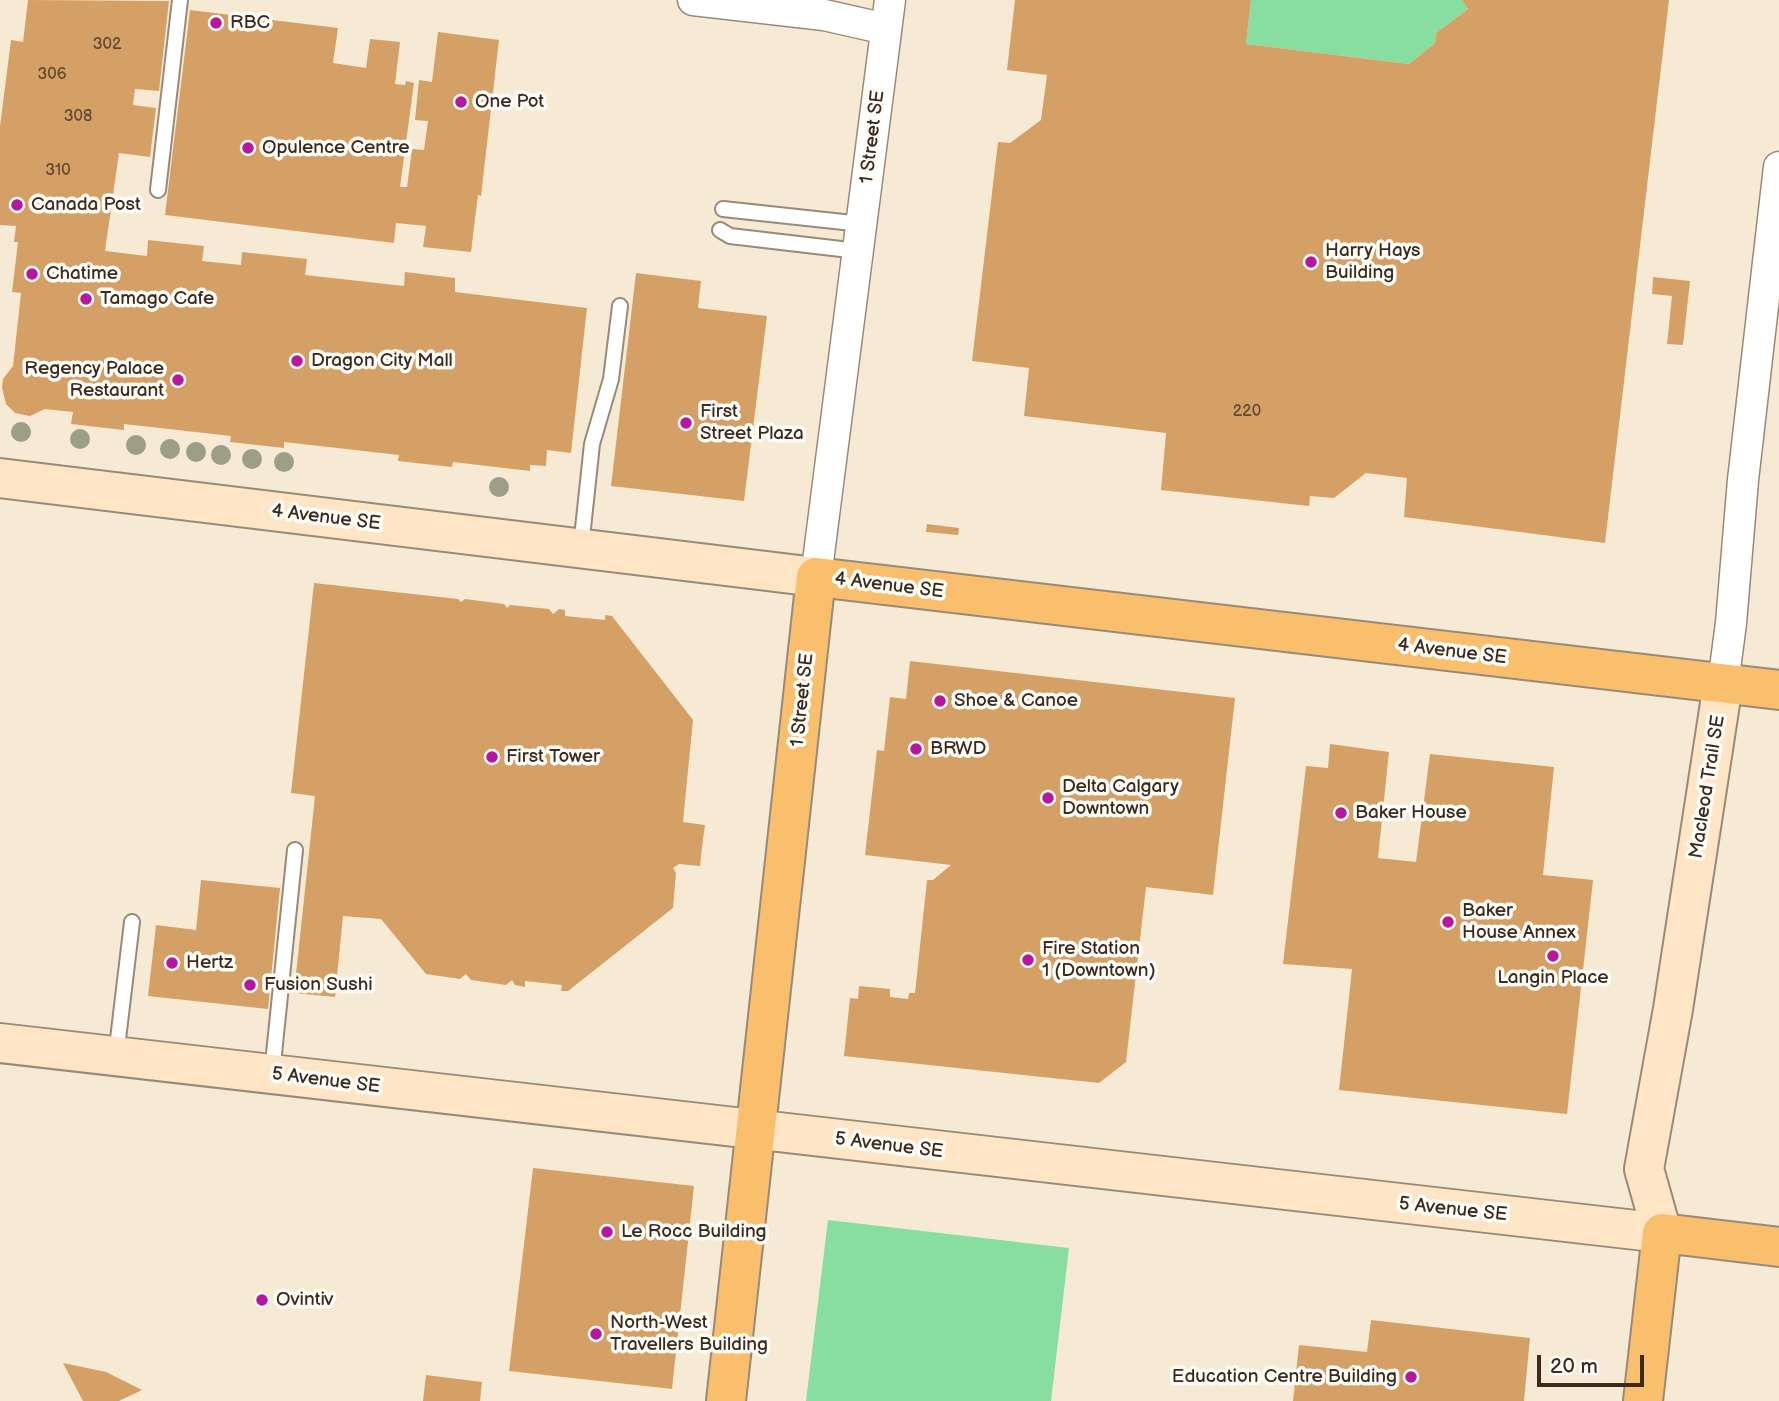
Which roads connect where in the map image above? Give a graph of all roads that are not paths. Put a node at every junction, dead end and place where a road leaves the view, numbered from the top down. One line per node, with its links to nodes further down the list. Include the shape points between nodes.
1 (180, 0): 5 (lane)
2 (693, 0): 3 (street, via 824,15)
3 (888, 14): 8 (street, 1 Street SE)
4 (1779, 167): 13 (street, Macleod Trail SE)
5 (158, 190)
6 (723, 209): 8 (lane)
7 (720, 230): 8 (lane, via 730,236)
8 (860, 237): 12 (street, 1 Street SE)
9 (620, 306): 11 (lane, via 611,379 592,444)
10 (0, 478): 11 (main road, 4 Avenue SE)
11 (581, 549): 12 (main road, 4 Avenue SE)
12 (816, 577): 13 (main road, 4 Avenue SE); 20 (main road, 1 Street SE)
13 (1723, 684): 14 (main road, 4 Avenue SE); 21 (main road, Macleod Trail SE, via 1644,1169)
14 (1779, 690)
15 (295, 850): 19 (lane)
16 (132, 922): 18 (lane)
17 (0, 1043): 18 (main road, 5 Avenue SE)
18 (116, 1056): 19 (main road, 5 Avenue SE)
19 (272, 1074): 20 (main road, 5 Avenue SE)
20 (756, 1130): 21 (main road, 5 Avenue SE); 23 (main road, 1 Street SE)
21 (1662, 1233): 22 (main road, 5 Avenue SE); 24 (main road, Macleod Trail SE)
22 (1779, 1247)
23 (726, 1401)
24 (1643, 1401)

